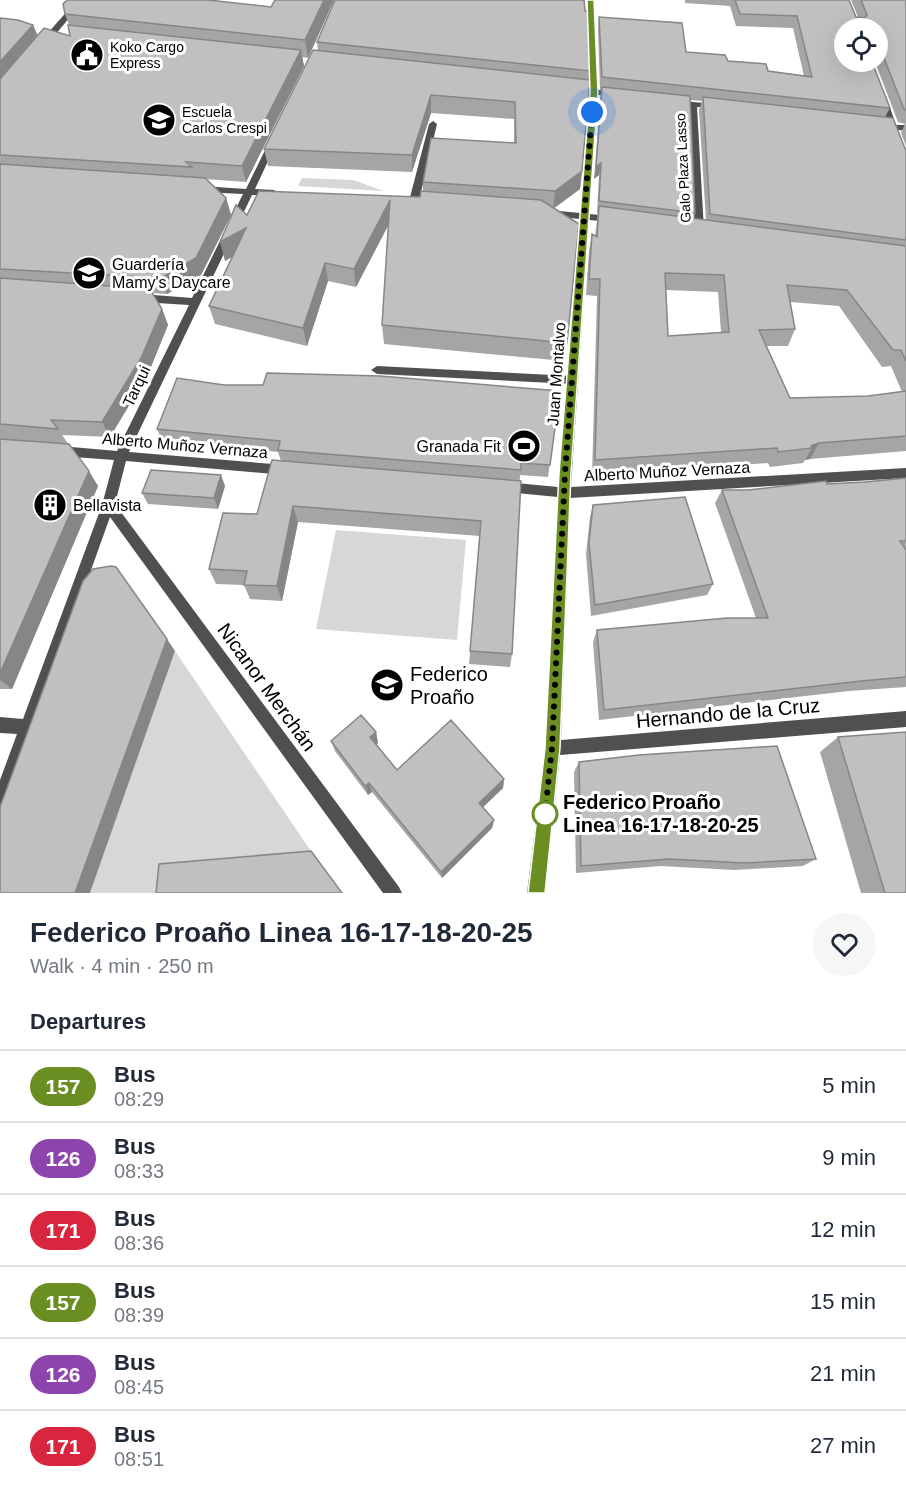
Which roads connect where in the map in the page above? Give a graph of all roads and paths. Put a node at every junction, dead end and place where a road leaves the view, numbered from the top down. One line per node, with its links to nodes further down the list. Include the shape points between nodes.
1 (81, 0): 4 (street)
2 (591, 0): 9 (street, Juan Montalvo)
3 (41, 33): 4 (street)
4 (51, 34): 5 (street); 6 (street)
5 (63, 35)
6 (37, 51)
7 (877, 84): 16 (street)
8 (559, 88): 9 (street)
9 (594, 92): 10 (street); 27 (street, Juan Montalvo)
10 (627, 96)
11 (660, 100): 12 (street)
12 (693, 104): 13 (street); 30 (street, Galo Plaza Lasso)
13 (729, 108)
14 (433, 124): 24 (street)
15 (870, 125): 16 (street)
16 (893, 128): 17 (street); 19 (street)
17 (906, 128)
18 (275, 137): 21 (street, Tarqui)
19 (906, 164)
20 (187, 188): 21 (street)
21 (249, 191): 22 (street); 33 (street, Tarqui)
22 (283, 194)
23 (401, 204): 24 (street)
24 (413, 205): 25 (street)
25 (425, 205)
26 (538, 212): 27 (street)
27 (583, 216): 28 (street); 35 (street, Juan Montalvo)
28 (618, 220)
29 (687, 229): 30 (street)
30 (699, 230): 31 (street)
31 (710, 232)
32 (125, 297): 33 (street)
33 (194, 302): 37 (street, Tarqui)
34 (377, 370): 35 (street)
35 (572, 380): 41 (street, Juan Montalvo)
36 (44, 450): 37 (street, Alberto Muñoz Vernaza)
37 (121, 456): 38 (street, Alberto Muñoz Vernaza); 42 (street, Tarqui)
38 (302, 471)
39 (906, 473): 41 (street, Alberto Muñoz Vernaza)
40 (487, 486): 41 (street, Alberto Muñoz Vernaza)
41 (565, 493): 46 (street, Juan Montalvo)
42 (108, 505): 45 (street, Tarqui); 48 (street, Nicanor Merchán)
43 (906, 719): 46 (street, Hernando de la Cruz)
44 (0, 725): 45 (street)
45 (28, 727): 47 (street, Tarqui)
46 (552, 748): 49 (street, Juan Montalvo)
47 (0, 802)
48 (393, 893)
49 (536, 893)

